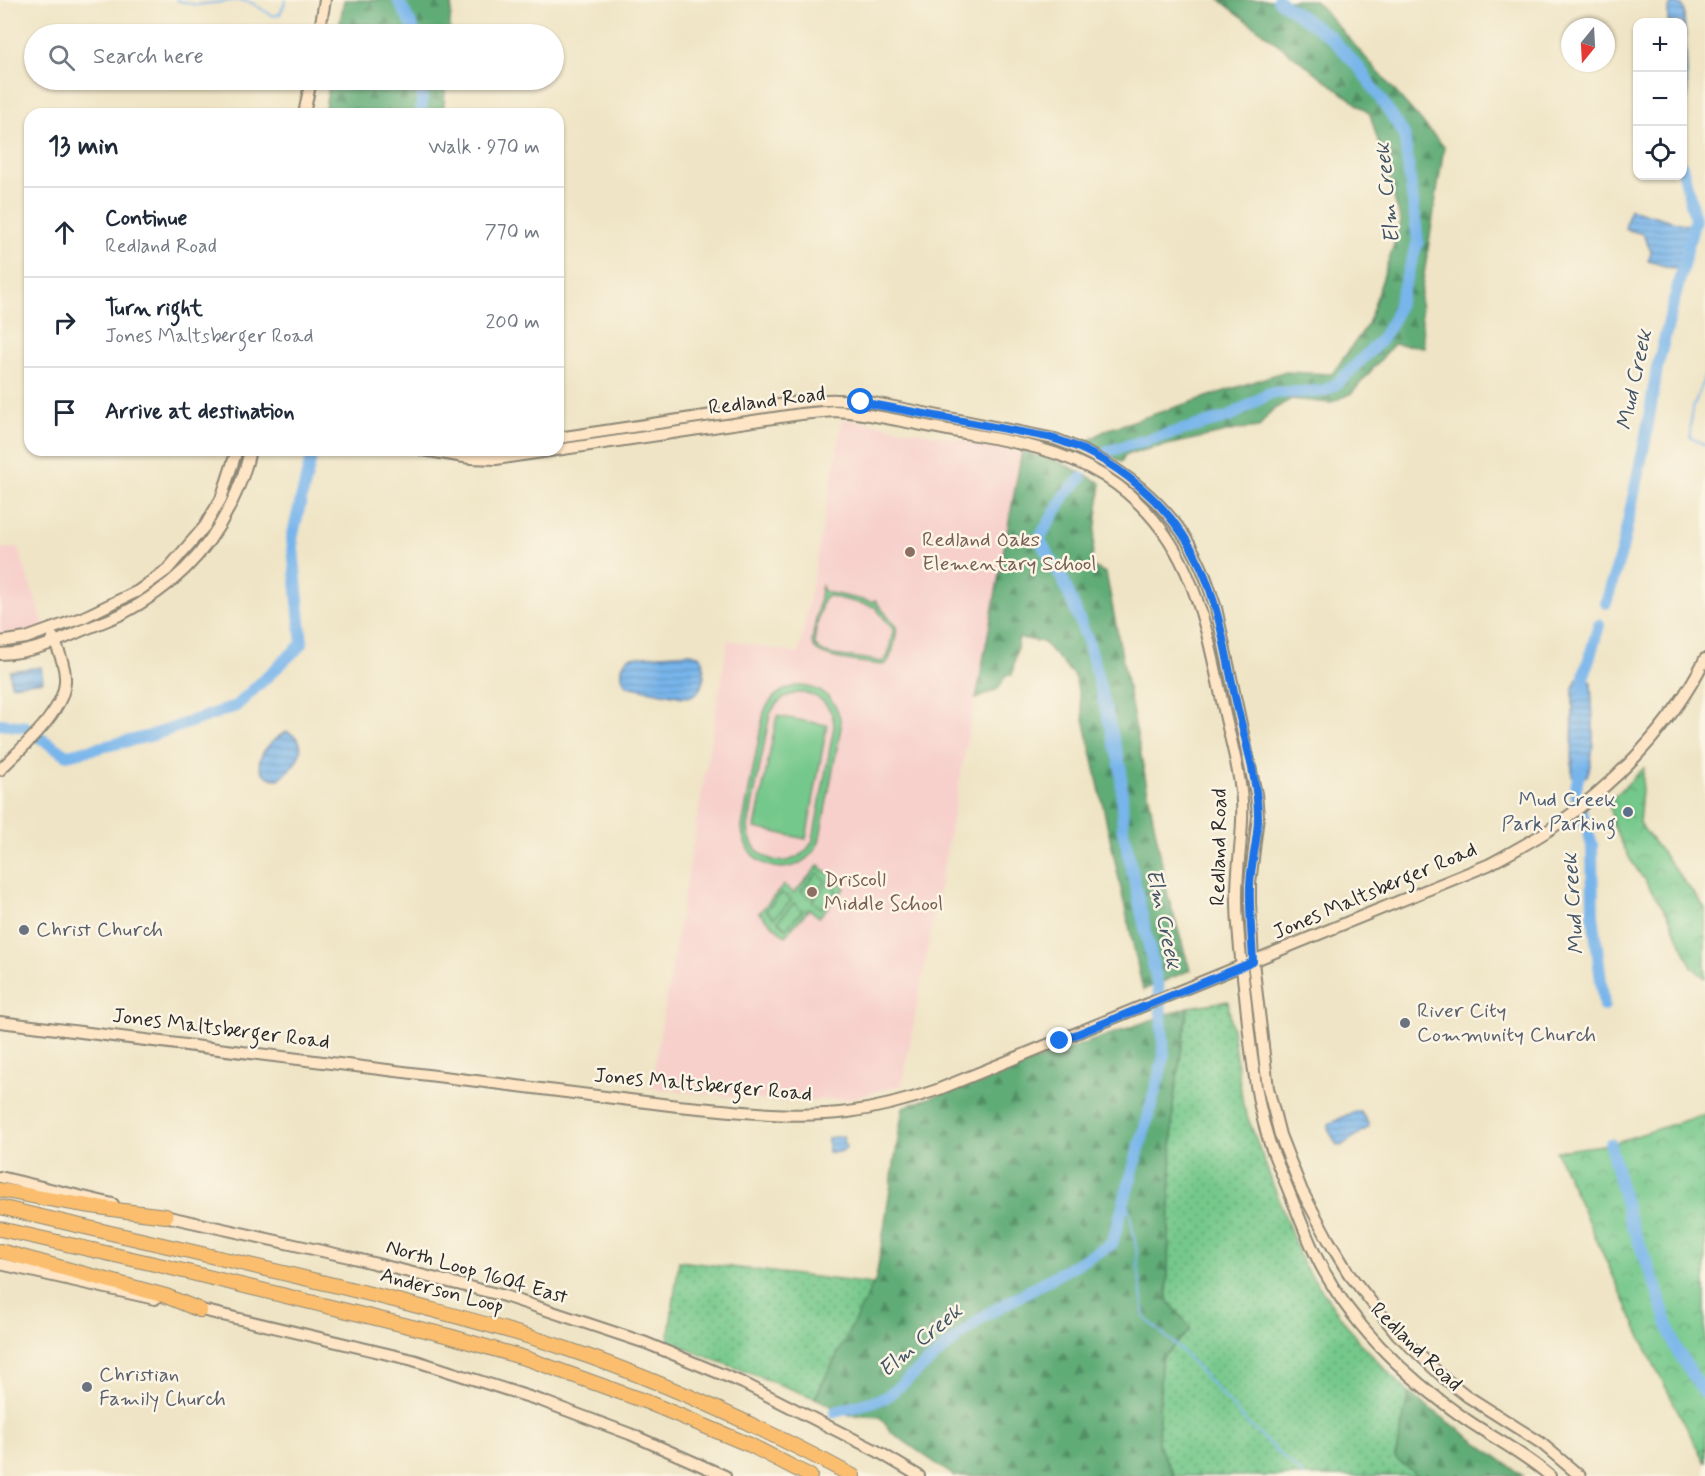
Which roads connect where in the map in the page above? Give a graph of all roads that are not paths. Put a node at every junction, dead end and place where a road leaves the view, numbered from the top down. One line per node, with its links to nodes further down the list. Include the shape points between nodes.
1 (325, 0): 2 (main road)
2 (321, 24)
3 (308, 90): 4 (main road)
4 (305, 108)
5 (564, 437): 17 (main road, Redland Road, via 833,399 1048,437 1097,457 1126,476 1177,527 1202,569 1215,608 1256,794 1258,823 1250,884)
6 (564, 449): 18 (main road, Redland Road, via 834,411 1046,449 1101,474 1130,495 1178,555 1206,623 1242,796 1237,885)
7 (235, 456): 11 (main road, via 221,499 205,526 167,570 138,591)
8 (248, 456): 13 (main road, via 240,486 224,519 184,572 121,615)
9 (458, 456): 10 (main road, Redland Road)
10 (519, 456)
11 (50, 631): 12 (main road); 13 (main road)
12 (0, 642)
13 (55, 643): 14 (main road); 16 (main road, via 65,673 62,696 38,730)
14 (0, 654)
15 (1705, 659): 17 (main road, Jones Maltsberger Road, via 1660,728 1601,789 1552,828 1488,865)
16 (0, 770)
17 (1253, 962): 18 (main road, Jones Maltsberger Road); 28 (main road, Redland Road, via 1268,1088 1280,1135 1302,1191 1348,1274 1397,1334 1436,1371 1467,1396 1541,1443)
18 (1242, 967): 19 (main road, Jones Maltsberger Road, via 937,1090 848,1112 784,1114 678,1106); 33 (main road, Redland Road, via 1253,1064 1269,1141 1302,1225 1332,1284 1366,1329 1410,1375 1464,1418)
19 (0, 1022)
20 (0, 1177): 23 (main road, North Loop 1604 East)
21 (0, 1190): 23 (highway)
22 (0, 1207): 31 (highway, Anderson Loop, via 356,1290 546,1342 674,1389)
23 (166, 1216): 32 (main road, North Loop 1604 East, via 501,1295 645,1343 743,1383)
24 (0, 1229): 30 (highway, Anderson Loop, via 437,1333 528,1359 647,1402)
25 (0, 1251): 27 (highway, via 166,1296)
26 (0, 1264): 27 (main road)
27 (200, 1310): 29 (main road, via 413,1360 542,1401)
28 (1576, 1475)
29 (725, 1476)
30 (810, 1476)
31 (853, 1476)
32 (919, 1476)
33 (1550, 1476)

